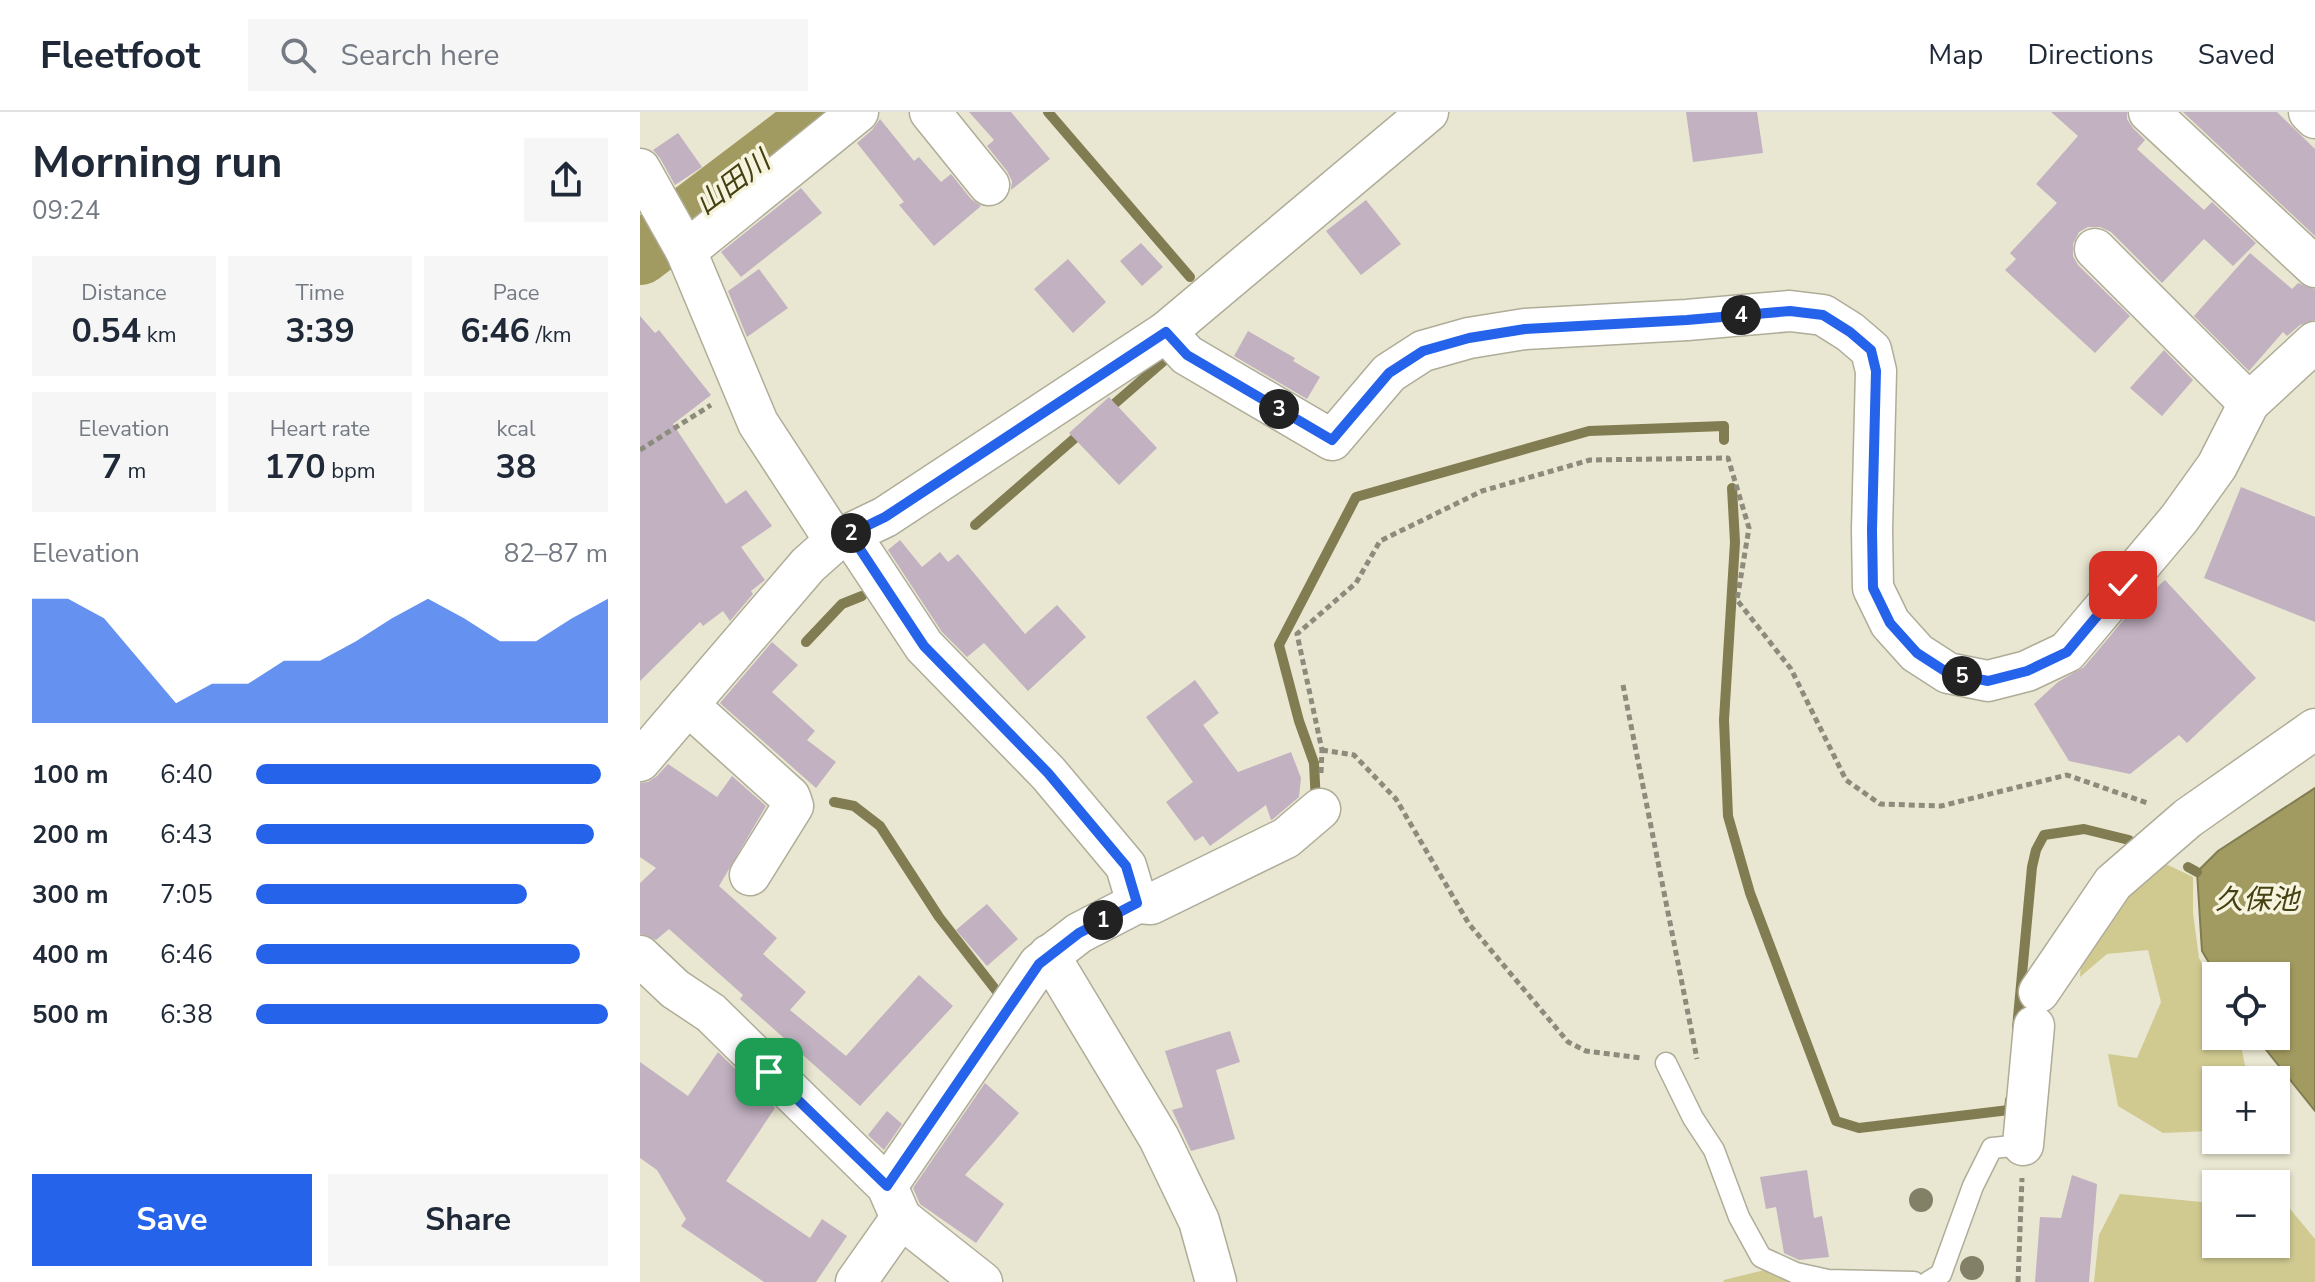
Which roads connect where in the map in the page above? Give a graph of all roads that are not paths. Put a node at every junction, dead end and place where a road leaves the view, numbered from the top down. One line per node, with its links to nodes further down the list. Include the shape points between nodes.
1 (858, 112): 10 (street)
2 (930, 112): 8 (street)
3 (1428, 112): 13 (street)
4 (2149, 112): 11 (street)
5 (2309, 112): 6 (street)
6 (2315, 118)
7 (640, 169): 10 (street)
8 (989, 185)
9 (2095, 249): 14 (street)
10 (686, 251): 15 (street, via 758,423)
11 (2315, 267)
12 (2315, 342): 14 (street)
13 (1175, 343): 14 (street, via 1332,440 1389,373 1423,351 1469,338 1525,329 1790,311 1823,315 1871,350 1876,371 1873,588 1890,623 1917,653 1948,673 1988,681 2027,671 2067,652 2179,519 2217,466); 15 (street)
14 (2249, 403)
15 (843, 537): 16 (street, via 808,565); 21 (street, via 924,646 1048,773 1126,866)
16 (688, 705): 18 (street); 20 (street, via 790,797 793,806)
17 (2315, 729): 25 (street, via 2188,818 2113,883 2036,1009)
18 (640, 761)
19 (1320, 809): 21 (street, via 1286,838 1151,904)
20 (750, 875)
21 (1137, 903): 22 (street)
22 (1049, 955): 26 (street); 29 (street, via 1159,1138 1199,1221)
23 (640, 956): 26 (street, via 711,1013)
24 (1666, 1063): 30 (lane, via 1714,1150 1739,1217 1761,1257 1828,1280)
25 (2023, 1145): 31 (lane, via 1992,1148 1941,1274)
26 (894, 1202): 27 (street); 28 (street)
27 (967, 1275)
28 (856, 1282)
29 (1216, 1282)
30 (1914, 1282)
31 (1928, 1282)

